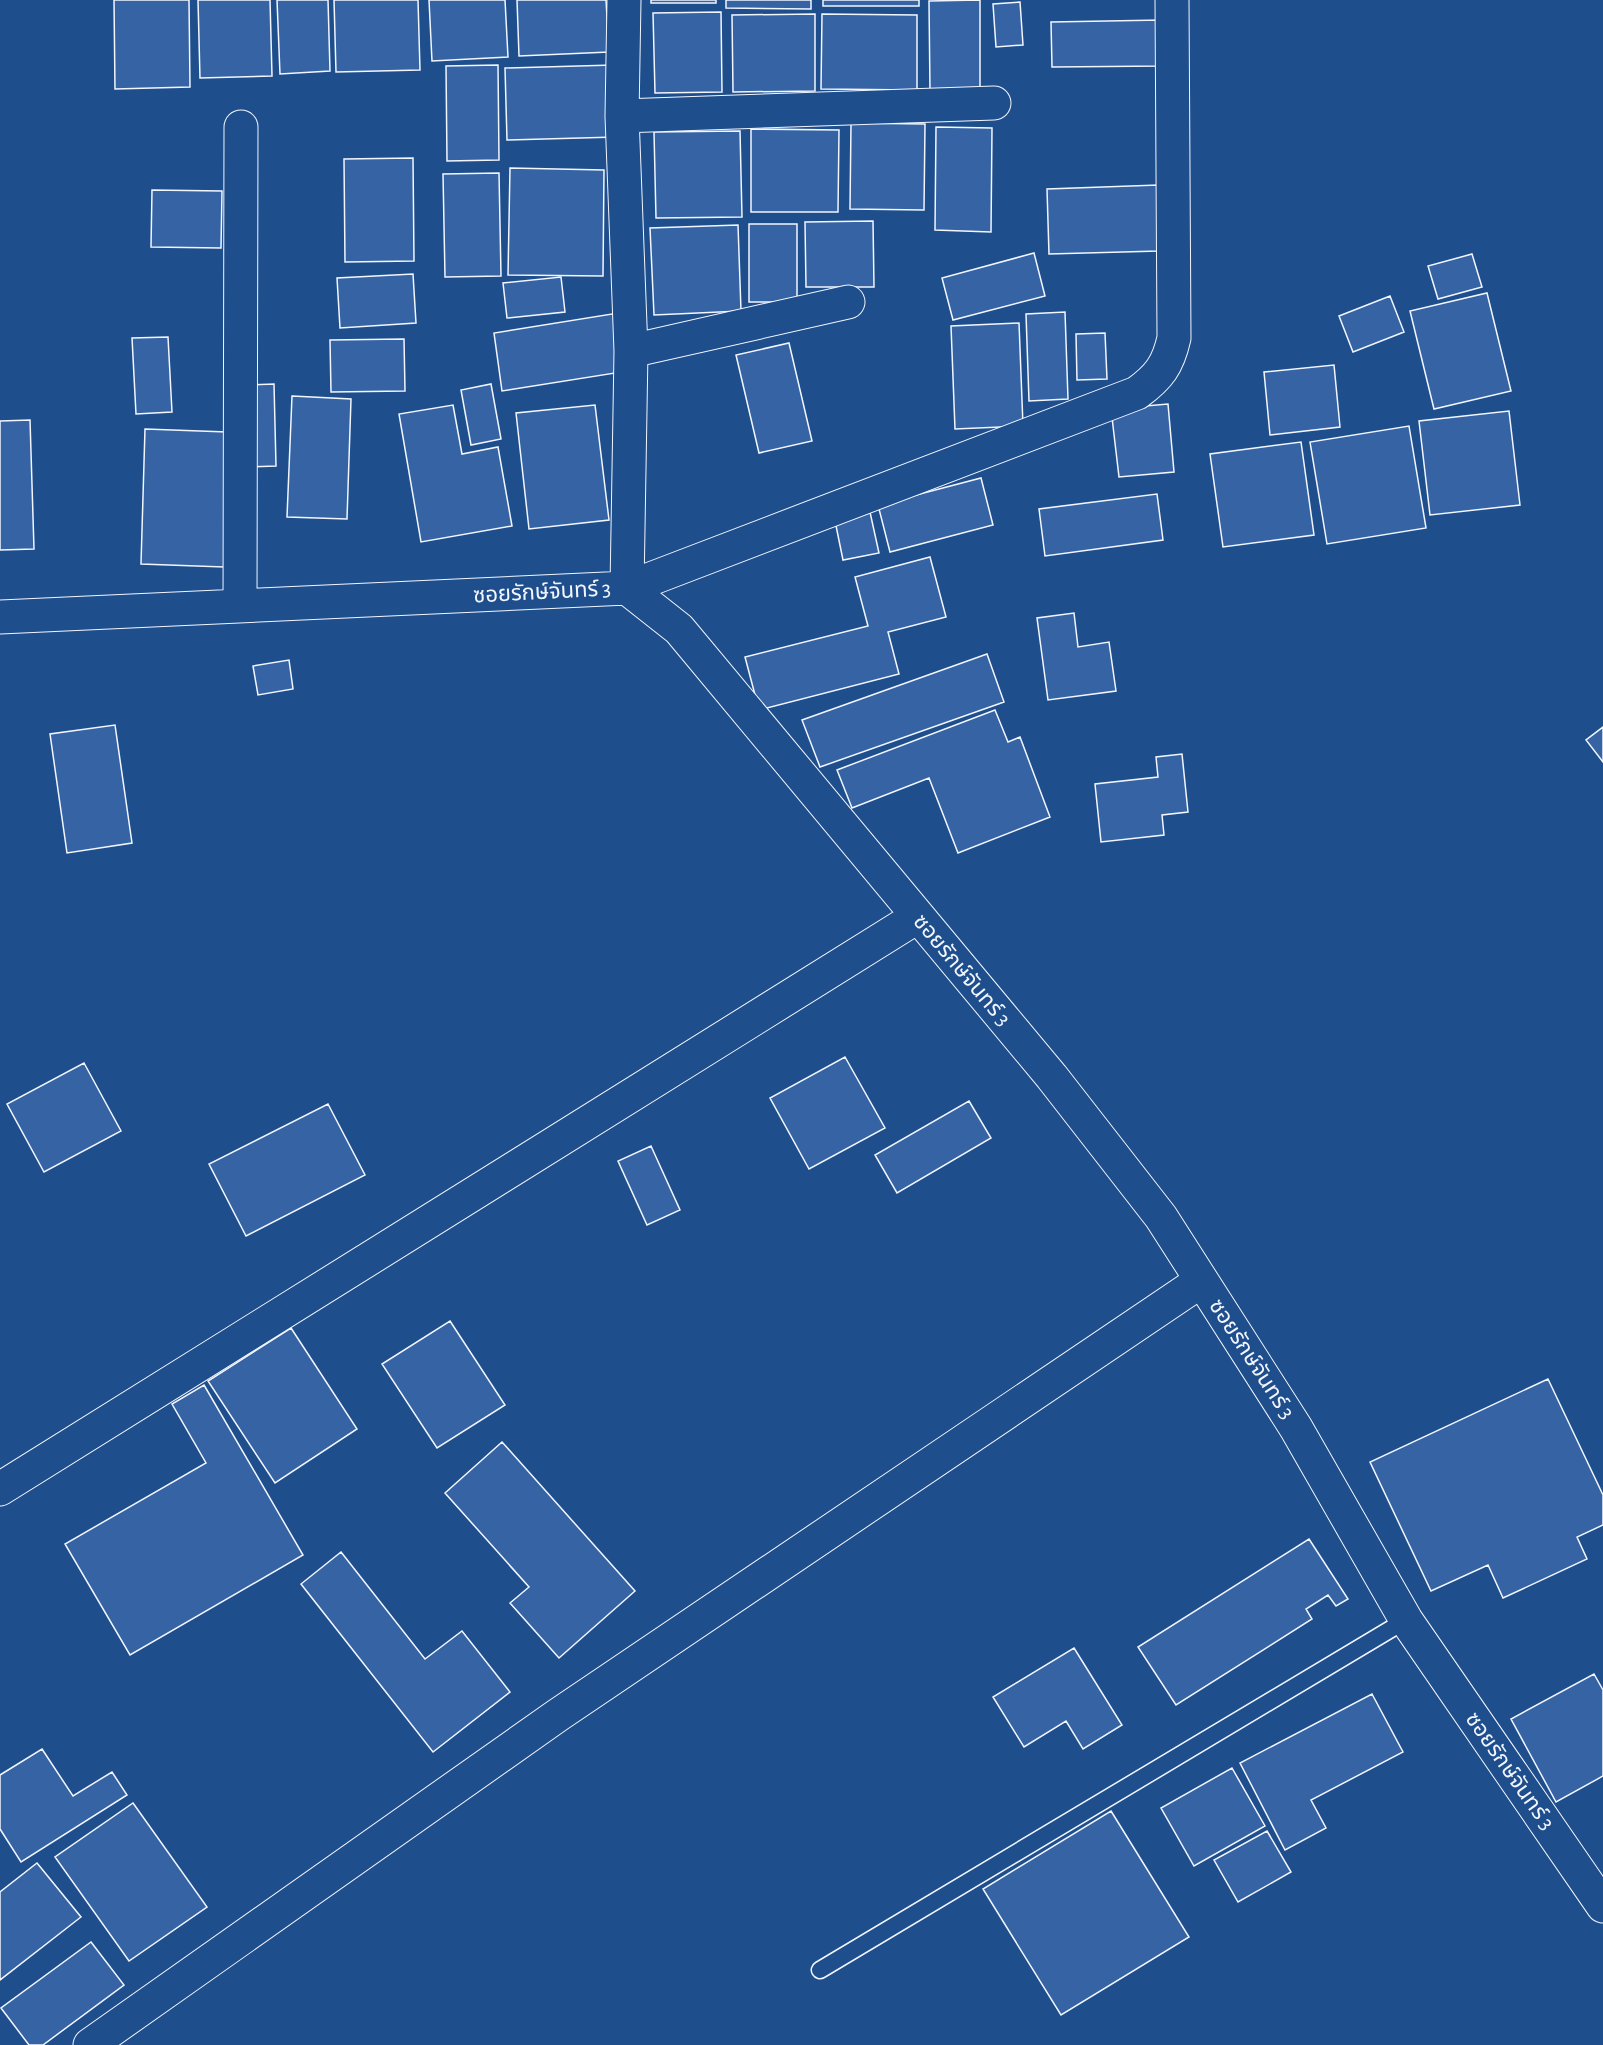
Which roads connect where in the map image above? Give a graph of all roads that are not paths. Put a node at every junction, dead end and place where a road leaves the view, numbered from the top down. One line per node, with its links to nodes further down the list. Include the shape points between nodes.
1 (624, 0): 4 (street)
2 (1172, 0): 8 (street, via 1174,338 1169,360 1159,377 1137,393)
3 (994, 103): 4 (street)
4 (622, 116): 7 (street)
5 (241, 127): 9 (street)
6 (848, 302): 7 (street)
7 (631, 351): 8 (street)
8 (627, 588): 9 (street, ซอยรักษ์จันทร์ 3); 11 (street, ซอยรักษ์จันทร์ 3, via 679,629)
9 (240, 606): 10 (street, ซอยรักษ์จันทร์ 3)
10 (0, 617)
11 (917, 917): 12 (street, ซอยรักษ์จันทร์ 3, via 1067,1095 1161,1217); 13 (street)
12 (1201, 1281): 14 (street, ซอยรักษ์จันทร์ 3, via 1296,1428); 17 (street, via 568,1708)
13 (0, 1489)
14 (1406, 1620): 15 (street, ซอยรักษ์จันทร์ 3); 16 (lane)
15 (1603, 1906)
16 (820, 1970)
17 (90, 2045)

